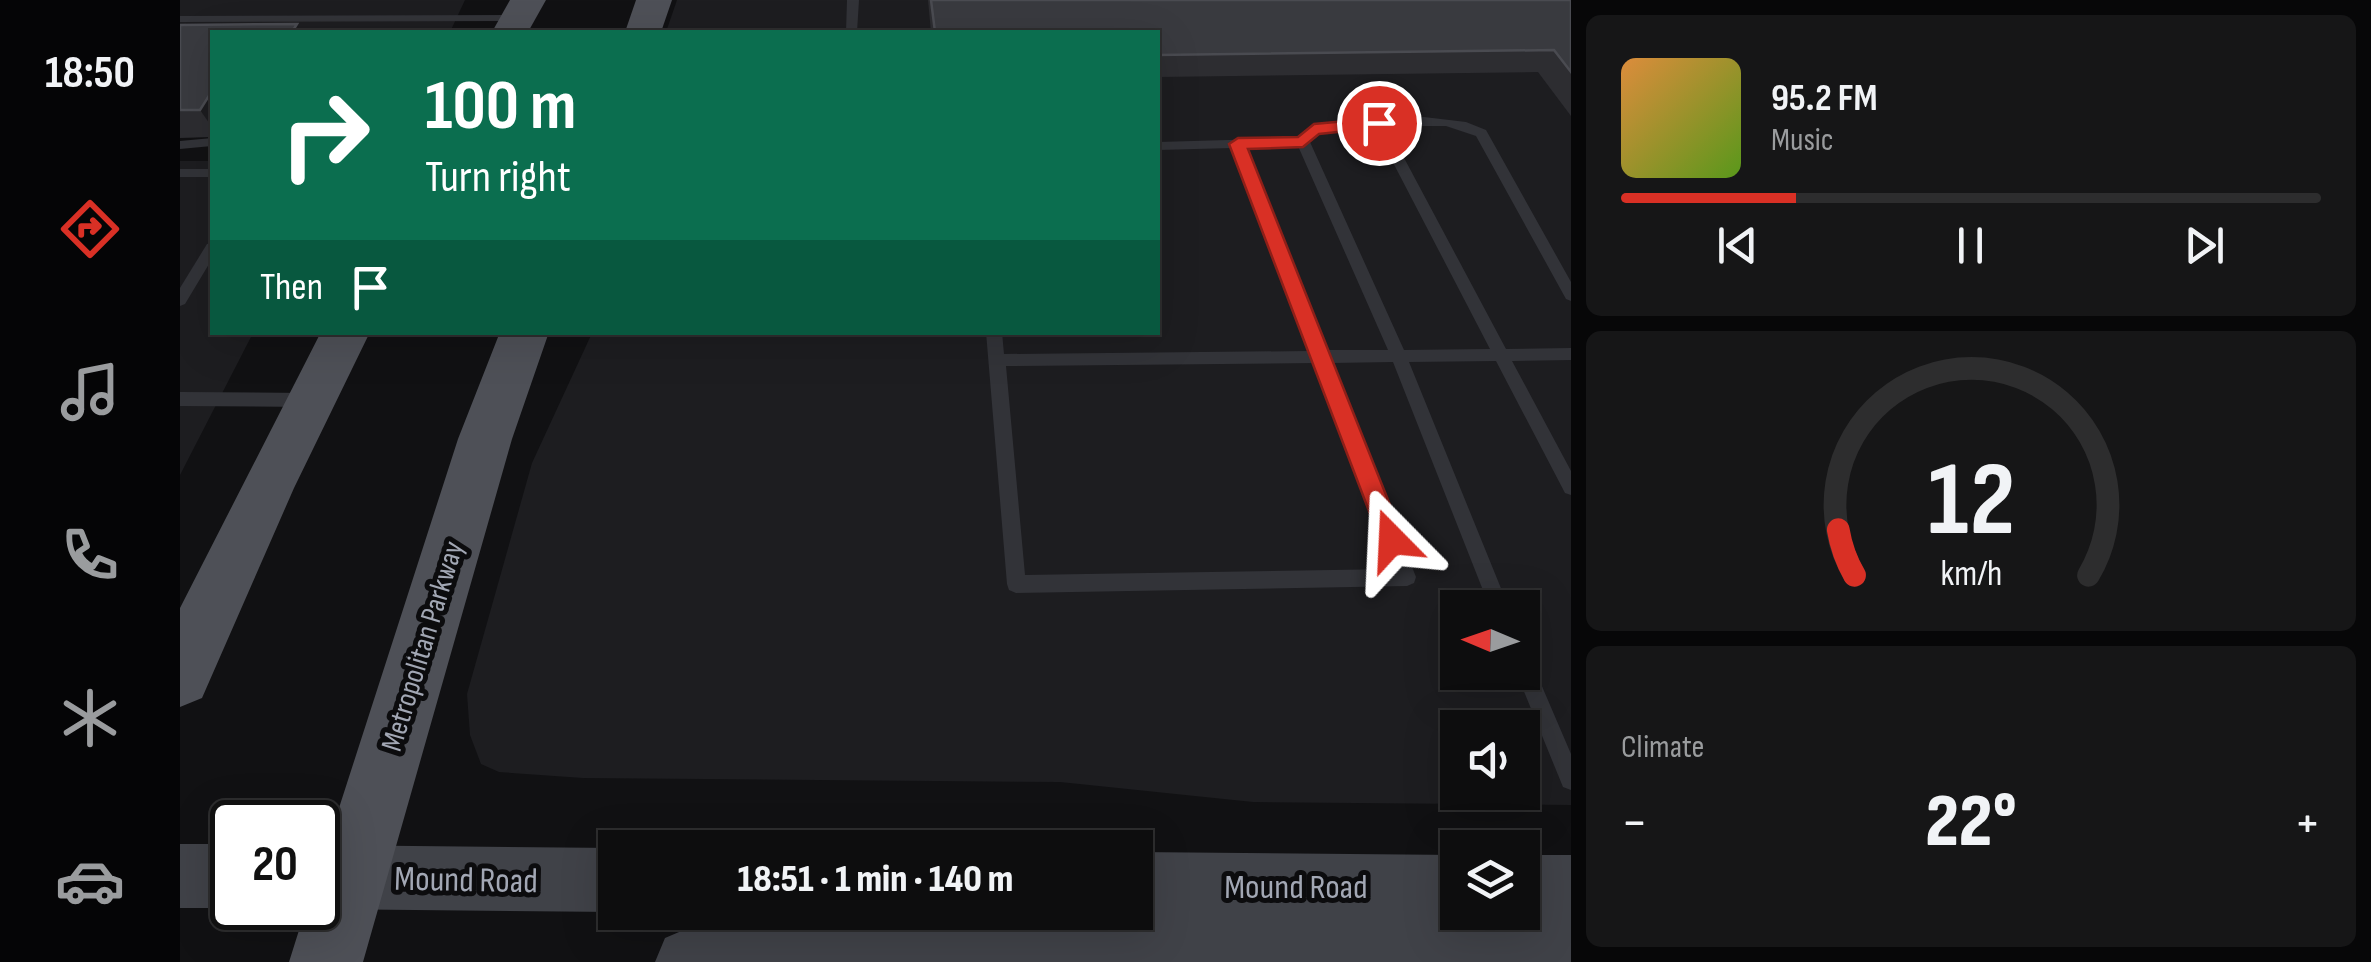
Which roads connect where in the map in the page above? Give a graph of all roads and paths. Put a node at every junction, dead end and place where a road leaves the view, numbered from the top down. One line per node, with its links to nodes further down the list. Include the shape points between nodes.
1 (654, 0): 5 (main road)
2 (852, 0): 6 (lane)
3 (180, 19): 4 (lane)
4 (518, 21)
5 (643, 30)
6 (852, 30)
7 (1379, 123): 9 (lane, via 1314,129); 16 (lane, via 1466,124 1481,134); 21 (lane)
8 (210, 142): 11 (lane)
9 (1303, 142): 10 (lane); 24 (lane)
10 (1238, 144): 12 (lane); 23 (lane)
11 (180, 145)
12 (1160, 146)
13 (180, 173): 14 (lane)
14 (210, 173)
15 (210, 251): 17 (lane)
16 (1571, 294)
17 (180, 300)
18 (344, 335): 27 (main road)
19 (524, 335): 33 (main road, Metropolitan Parkway)
20 (994, 335): 25 (lane)
21 (1500, 354): 22 (lane); 24 (lane); 28 (lane)
22 (1571, 354)
23 (1321, 356): 24 (lane); 25 (lane); 25 (lane, via 1406,577 1016,584)
24 (1399, 356): 29 (lane)
25 (997, 360)
26 (180, 399): 27 (lane)
27 (310, 400): 30 (main road)
28 (1571, 488)
29 (1493, 590)
30 (180, 676)
31 (1534, 690): 32 (lane)
32 (1571, 779)
33 (340, 862)
34 (180, 876): 35 (main road)
35 (210, 876)
36 (340, 877): 37 (main road, Mound Road)
37 (598, 880)
38 (1153, 885): 39 (main road, Mound Road)
39 (1440, 888)
40 (1540, 888): 41 (main road)
41 (1571, 888)
42 (329, 930): 44 (main road, Metropolitan Parkway)
43 (1571, 951): 45 (main road, via 749,952)
44 (326, 962)
45 (688, 962)

